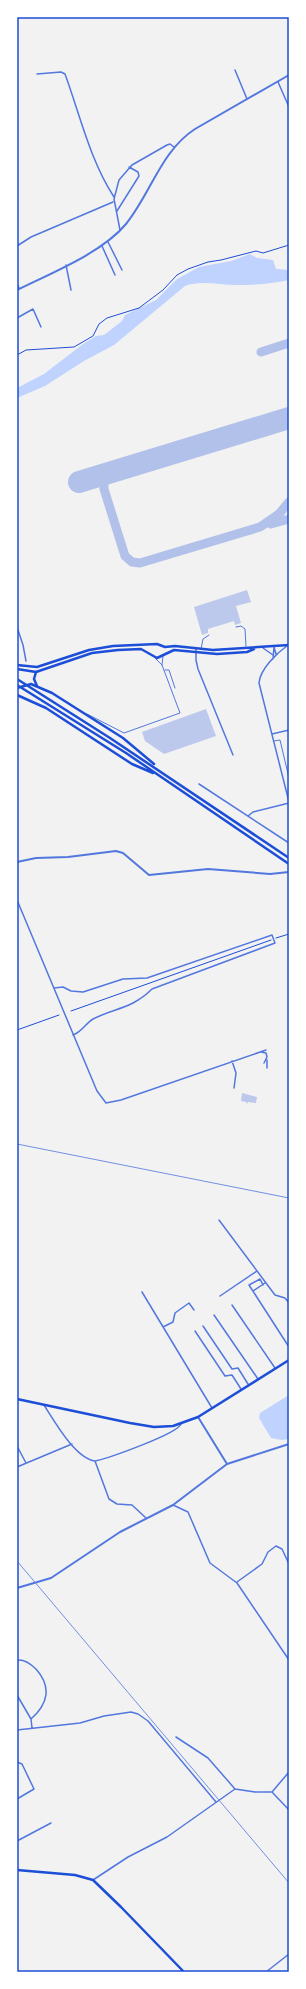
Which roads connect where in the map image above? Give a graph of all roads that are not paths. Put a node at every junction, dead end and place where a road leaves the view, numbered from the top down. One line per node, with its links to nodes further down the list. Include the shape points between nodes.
1 (236, 70): 5 (street)
2 (38, 74): 9 (street, via 65,74 105,183)
3 (289, 75): 4 (street)
4 (278, 82): 5 (street); 6 (street)
5 (247, 99): 7 (street, via 195,129)
6 (289, 107)
7 (174, 147): 8 (street, via 168,144); 12 (street)
8 (129, 167): 9 (street, via 119,180); 11 (street, via 138,172 139,176)
9 (114, 197): 10 (street)
10 (114, 202): 11 (street); 14 (street, via 31,237)
11 (117, 211): 12 (street)
12 (121, 230): 13 (street)
13 (108, 242): 15 (street); 17 (street)
14 (17, 246)
15 (102, 246): 16 (street); 18 (street)
16 (66, 265): 20 (street); 21 (street)
17 (122, 270)
18 (115, 275)
19 (17, 283): 20 (street)
20 (18, 289)
21 (71, 290)
22 (17, 318): 23 (street, via 33,309)
23 (41, 327)
24 (17, 627): 42 (street)
25 (236, 627): 31 (lane, via 241,626 245,629)
26 (209, 635): 34 (lane, via 203,638)
27 (154, 645): 29 (main road); 37 (main road, via 150,651); 43 (main road, via 106,646 37,667)
28 (288, 645): 30 (main road); 39 (street)
29 (162, 646): 35 (main road); 38 (main road)
30 (274, 647): 33 (main road); 36 (street); 39 (street)
31 (246, 648): 32 (main road); 34 (main road)
32 (257, 648): 33 (main road); 35 (main road, via 247,652 221,654)
33 (263, 648): 36 (street)
34 (201, 649): 35 (main road)
35 (196, 650): 38 (main road, via 174,650); 58 (street, via 202,681)
36 (273, 654): 41 (street)
37 (152, 655): 40 (main road); 47 (main road, via 141,649 102,651)
38 (163, 655): 40 (main road); 44 (lane)
39 (276, 656): 41 (street)
40 (155, 658): 44 (lane)
41 (272, 660): 56 (street, via 259,680)
42 (26, 661)
43 (17, 665)
44 (162, 666): 46 (lane)
45 (17, 669): 47 (main road)
46 (164, 670): 52 (lane, via 169,670); 54 (lane, via 180,713 122,732 104,721)
47 (36, 672): 50 (main road, via 34,680)
48 (17, 679): 59 (main road)
49 (17, 685): 60 (main road)
50 (37, 686): 51 (main road, via 31,684); 54 (main road)
51 (17, 688)
52 (175, 688)
53 (17, 695): 60 (main road, via 46,708 132,764)
54 (78, 711): 59 (main road, via 123,738)
55 (289, 730): 56 (street)
56 (272, 734): 57 (street)
57 (274, 741): 61 (lane, via 280,740); 64 (street)
58 (233, 755)
59 (161, 772): 68 (main road)
60 (159, 775): 70 (main road)
61 (289, 778)
62 (199, 784): 66 (street)
63 (289, 789): 64 (lane)
64 (286, 791): 65 (street)
65 (289, 803): 66 (street, via 253,812)
66 (248, 816): 67 (street)
67 (289, 843)
68 (289, 858)
69 (17, 862): 71 (street, via 116,851 126,855 149,875 208,869 272,874)
70 (289, 864)
71 (289, 872)
72 (17, 900): 73 (street)
73 (54, 988): 74 (street); 74 (street, via 63,987 83,992 123,979 147,978 272,936 274,939 275,943 152,989 124,1008 94,1019)
74 (74, 1035): 78 (street, via 97,1091 106,1103)
75 (266, 1050): 76 (street)
76 (261, 1052): 77 (street, via 267,1054); 78 (street)
77 (267, 1059): 79 (street); 80 (street)
78 (232, 1061): 81 (street, via 236,1073)
79 (264, 1063)
80 (267, 1068)
81 (234, 1088)
82 (219, 1220): 83 (street)
83 (257, 1271): 84 (street); 88 (street)
84 (266, 1283): 85 (street); 89 (street, via 275,1295 285,1298)
85 (263, 1285): 86 (street); 86 (street, via 260,1279 249,1285)
86 (253, 1291): 96 (street)
87 (142, 1292): 94 (street)
88 (220, 1296)
89 (289, 1303)
90 (232, 1305): 98 (street)
91 (194, 1310): 94 (street, via 189,1304 176,1313 173,1322)
92 (214, 1315): 99 (street)
93 (203, 1326): 100 (street, via 232,1369 238,1368)
94 (164, 1327): 104 (street)
95 (195, 1331): 101 (street, via 225,1376 232,1375)
96 (289, 1347)
97 (289, 1360): 98 (main road)
98 (275, 1368): 99 (main road)
99 (258, 1379): 100 (main road)
100 (248, 1384): 101 (main road)
101 (241, 1389): 104 (main road)
102 (17, 1399): 103 (main road)
103 (44, 1405): 106 (main road, via 154,1428); 107 (street)
104 (212, 1409): 105 (main road)
105 (198, 1417): 106 (main road); 112 (street)
106 (181, 1424): 110 (street, via 176,1430 164,1436)
107 (72, 1444): 110 (street, via 84,1457); 111 (street)
108 (289, 1444): 112 (street)
109 (17, 1446): 111 (street)
110 (95, 1461): 115 (street, via 109,1499 117,1504 132,1505)
111 (26, 1463): 113 (street)
112 (227, 1464): 114 (street)
113 (17, 1467)
114 (173, 1505): 115 (street); 117 (street, via 188,1512 210,1563)
115 (148, 1519): 118 (street, via 120,1532 51,1578)
116 (289, 1564): 117 (street, via 282,1549 276,1546 268,1552 262,1564)
117 (237, 1583): 120 (street)
118 (17, 1588)
119 (17, 1660): 122 (street, via 31,1664 42,1676 46,1686 44,1703)
120 (289, 1660)
121 (17, 1695): 122 (street)
122 (31, 1719): 123 (street)
123 (32, 1728): 124 (street); 131 (street, via 80,1723 131,1712 138,1714 154,1727)
124 (17, 1730)
125 (176, 1738): 128 (street, via 208,1758)
126 (17, 1762): 130 (street, via 22,1764 34,1788)
127 (289, 1772): 129 (street)
128 (235, 1789): 129 (street); 131 (street)
129 (272, 1792): 132 (street)
130 (17, 1799)
131 (216, 1802): 136 (street, via 167,1837 128,1857)
132 (289, 1810)
133 (51, 1823): 134 (street)
134 (17, 1841)
135 (17, 1870): 136 (main road, via 75,1875)
136 (92, 1880): 138 (main road)
137 (289, 1954): 139 (street)
138 (184, 1972)
139 (268, 1972)

